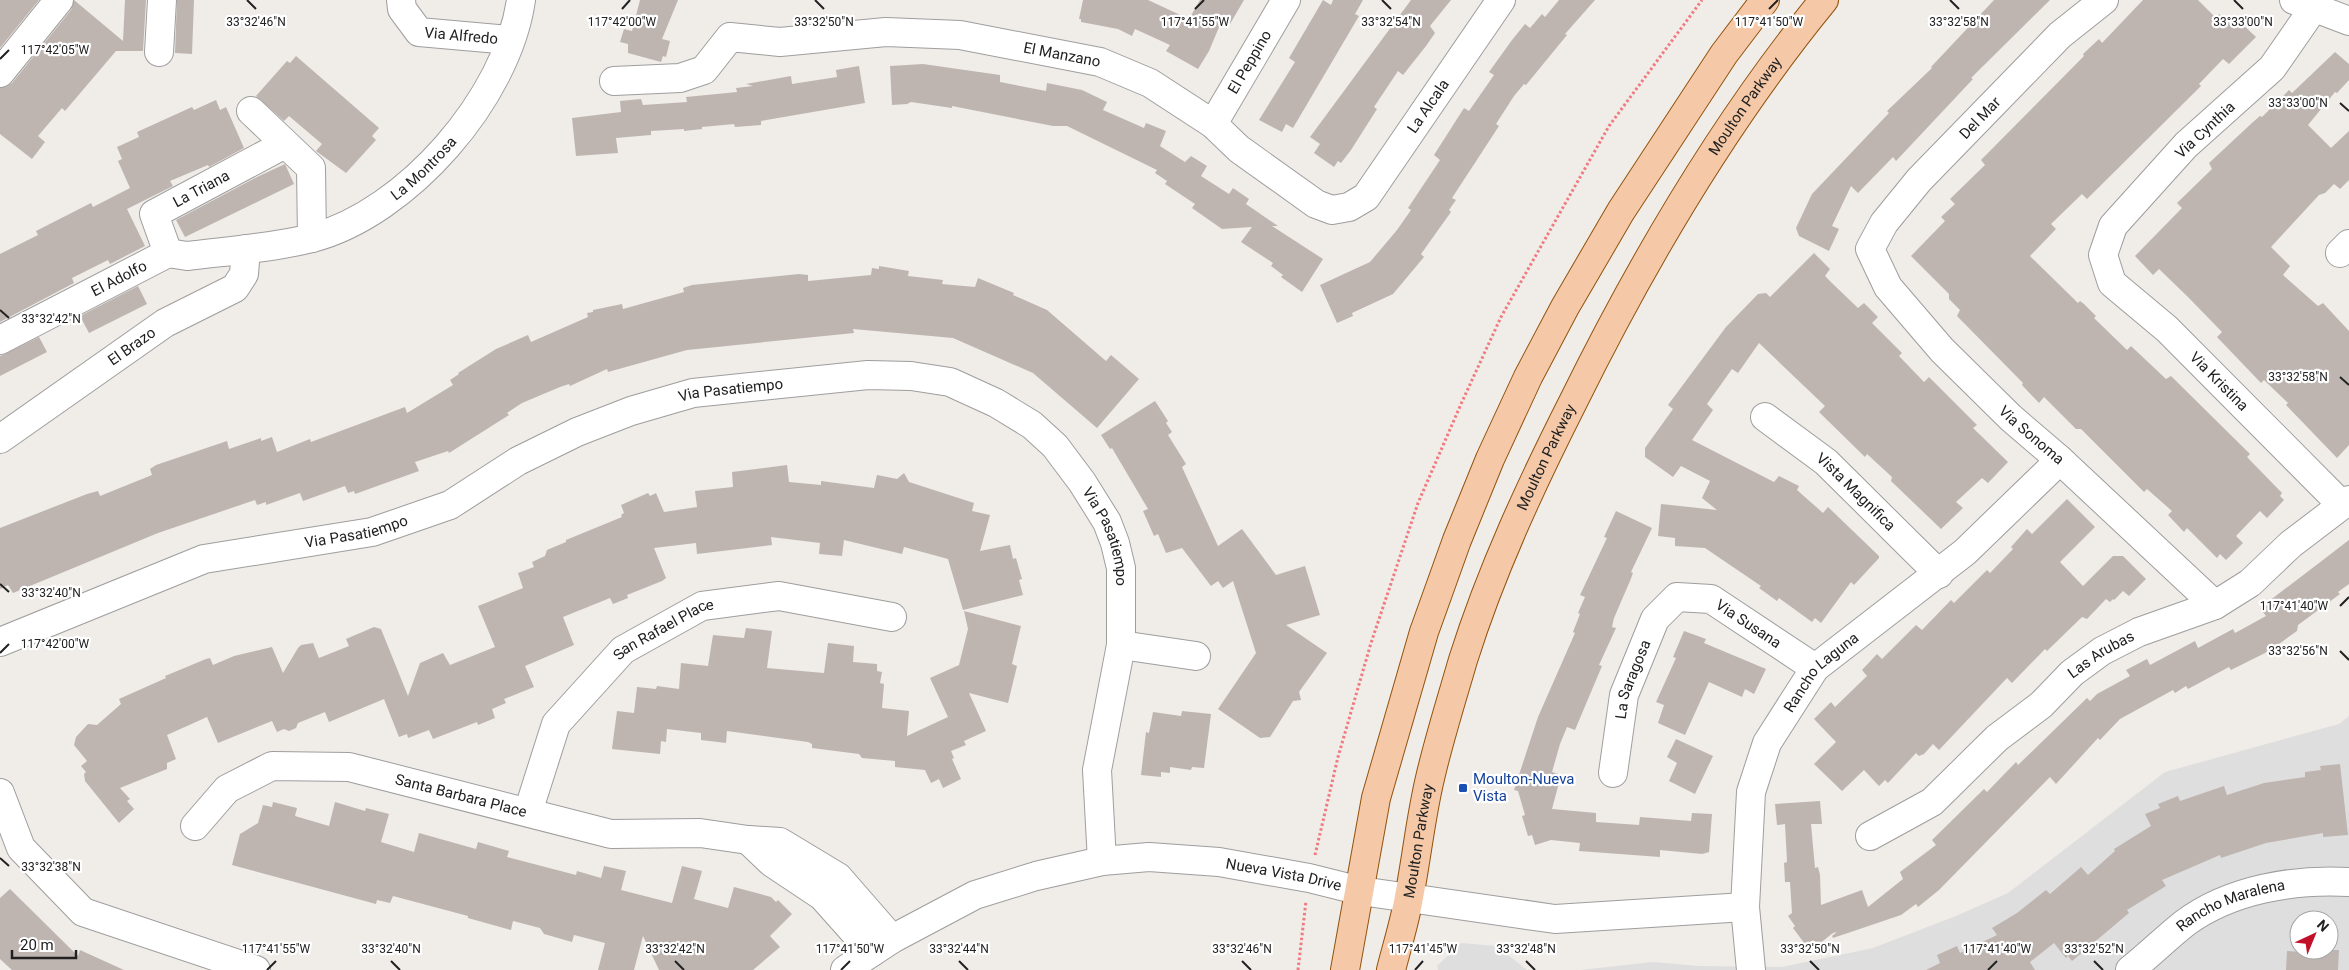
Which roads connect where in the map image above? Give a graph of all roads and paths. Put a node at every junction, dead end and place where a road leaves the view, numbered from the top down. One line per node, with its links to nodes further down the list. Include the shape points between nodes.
1 (58, 0): 15 (street)
2 (162, 0): 14 (street)
3 (401, 0): 13 (street, Via Alfredo, via 402,9 419,32)
4 (521, 0): 13 (street, La Montrosa)
5 (1286, 0): 18 (street, El Peppino)
6 (1501, 0): 20 (street, La Alcala, via 1378,181 1366,197)
7 (1702, 0): 46 (path, via 1609,126 1501,317 1461,404 1418,502 1371,643 1338,757)
8 (1765, 0): 48 (main road, via 1718,62 1621,211 1528,377 1490,459 1424,632 1376,798)
9 (1824, 0): 49 (main road, Moulton Parkway, via 1791,40 1726,134 1663,233 1609,328 1543,462 1504,548 1464,658 1430,776)
10 (2104, 0): 23 (street, Del Mar, via 2060,35 1919,180 1884,223)
11 (2304, 4): 12 (street); 25 (street, Via Cynthia, via 2272,68 2186,145 2113,226)
12 (2349, 21)
13 (510, 40): 21 (street, La Montrosa, via 491,84 468,120 431,163 402,191 361,219)
14 (159, 52)
15 (0, 73)
16 (614, 81): 18 (street, El Manzano, via 680,78 704,70 730,37 780,42 886,32 960,35 1100,62 1150,83)
17 (251, 111): 19 (street)
18 (1213, 124): 20 (street, El Manzano, via 1239,149 1316,204 1332,210)
19 (285, 144): 21 (street, via 311,168); 24 (street, La Triana, via 154,214)
20 (1349, 207)
21 (312, 238): 22 (street, La Montrosa)
22 (246, 249): 24 (street, via 187,256); 28 (street, El Brazo, via 244,274 235,288 165,323)
23 (1870, 249): 29 (street, Via Sonoma, via 1888,287 1942,350 2011,418)
24 (168, 253): 26 (street, El Adolfo)
25 (2103, 255): 30 (street, Via Kristina, via 2112,283 2167,329)
26 (0, 340)
27 (1765, 417): 31 (street, Vista Magnifica, via 1826,462)
28 (0, 439)
29 (2060, 460): 31 (street, Rancho Laguna); 33 (street, Via Sonoma)
30 (2346, 503): 33 (street, Las Arubas, via 2291,544 2250,583)
31 (1939, 574): 38 (street, Rancho Laguna)
32 (1677, 597): 38 (street, Via Susana, via 1711,599); 39 (street, La Saragosa, via 1654,619 1624,695)
33 (2215, 605): 43 (street, Las Arubas, via 2139,632 2102,651 2072,673 2041,705 1997,738 1932,802)
34 (892, 618): 41 (street, San Rafael Place, via 779,596 702,606 623,650 556,724)
35 (0, 642): 36 (street, Via Pasatiempo, via 204,560 372,532 450,505 518,461 577,432 631,411 692,393 868,375 911,376 950,382 996,403 1032,425 1055,446 1107,522 1115,544 1121,568)
36 (1121, 645): 37 (street); 45 (street, Via Pasatiempo, via 1098,770)
37 (1196, 656)
38 (1815, 668): 50 (street, Rancho Laguna, via 1766,743 1751,792)
39 (1612, 773)
40 (0, 793): 44 (street)
41 (528, 812): 42 (street, Santa Barbara Place, via 349,768 272,766 227,789); 51 (street, Santa Barbara Place, via 612,834 700,833 748,840 771,862 807,872 822,896)
42 (195, 826)
43 (1870, 836)
44 (10, 852): 52 (street, via 83,912)
45 (1102, 861): 46 (street, Nueva Vista Drive, via 1149,857 1219,862); 51 (street, Nueva Vista Drive, via 1036,876 975,895)
46 (1309, 878): 48 (street, Nueva Vista Drive); 54 (path)
47 (2349, 882): 58 (street, Rancho Maralena, via 2318,880 2269,887 2228,900 2186,922)
48 (1361, 891): 49 (street, Nueva Vista Drive); 55 (main road)
49 (1409, 899): 50 (street, Nueva Vista Drive, via 1555,918); 56 (main road, Moulton Parkway)
50 (1745, 907): 57 (street, Rancho Laguna)
51 (882, 946): 53 (street, Nueva Vista Drive)
52 (256, 970)
53 (845, 970)
54 (1298, 970)
55 (1345, 970)
56 (1391, 970)
57 (1751, 970)
58 (2130, 970)

